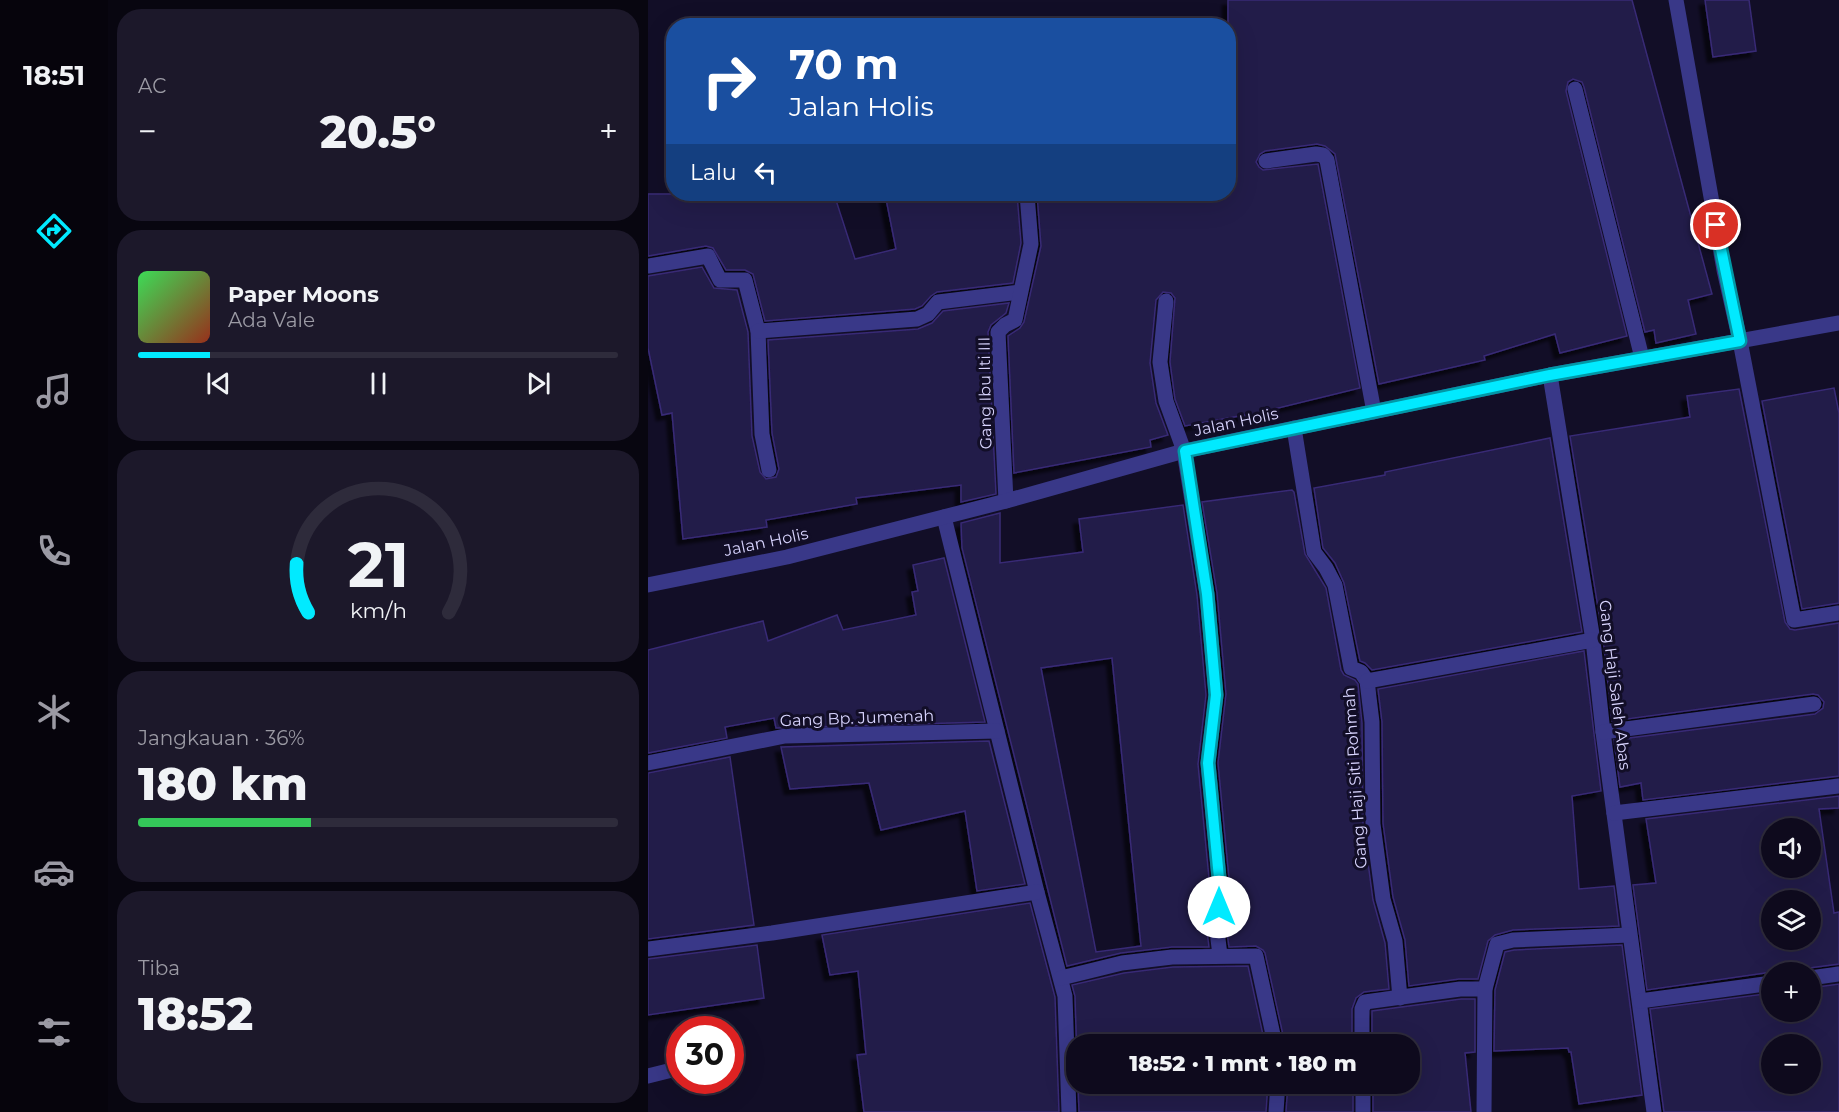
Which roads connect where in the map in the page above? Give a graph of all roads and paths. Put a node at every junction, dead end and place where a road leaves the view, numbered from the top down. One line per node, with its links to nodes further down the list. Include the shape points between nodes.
1 (1676, 0): 10 (street)
2 (1575, 89): 11 (street)
3 (1266, 161): 13 (street, via 1316,154 1327,160)
4 (1028, 201): 6 (street, via 1031,244)
5 (648, 266): 9 (street, via 708,256 720,280 745,280)
6 (1020, 292): 9 (street, via 938,302 928,314 917,319); 17 (street, Gang Ibu Iti III, via 1015,320 998,332)
7 (1166, 301): 15 (street, via 1161,362 1166,401)
8 (1839, 323): 10 (street, Jalan Holis)
9 (758, 331): 16 (street, via 762,434)
10 (1740, 341): 11 (street, Jalan Holis); 20 (street, via 1794,620)
11 (1642, 358): 12 (street, Jalan Holis)
12 (1550, 375): 13 (street, Jalan Holis); 21 (street, Gang Haji Saleh Abas)
13 (1374, 412): 14 (street, Jalan Holis)
14 (1294, 428): 15 (street, Jalan Holis); 22 (street, Gang Haji Siti Rohmah, via 1314,552 1335,585 1351,668 1361,672)
15 (1185, 451): 17 (street, Jalan Holis); 32 (street, via 1207,594 1216,695 1208,763 1219,878 1219,907 1215,915)
16 (769, 470)
17 (1006, 501): 18 (street, Jalan Holis)
18 (944, 517): 19 (street, Jalan Holis, via 787,557); 24 (street)
19 (648, 585)
20 (1839, 613)
21 (1593, 640): 22 (street); 25 (street, Gang Haji Saleh Abas)
22 (1367, 681): 38 (street, Gang Haji Siti Rohmah, via 1372,722 1373,824 1383,899 1395,940)
23 (1814, 704): 25 (street)
24 (997, 731): 26 (street, Gang Bp. Jumenah, via 785,736); 29 (street)
25 (1603, 732): 28 (street, Gang Haji Saleh Abas)
26 (648, 763)
27 (1839, 786): 28 (street)
28 (1614, 813): 30 (street, Gang Haji Saleh Abas)
29 (1037, 892): 31 (street); 35 (street)
30 (1629, 935): 37 (street, via 1497,944); 39 (street, Gang Haji Saleh Abas)
31 (648, 949)
32 (1220, 955): 35 (street, via 1122,963); 40 (street, via 1256,956)
33 (1839, 974): 34 (street)
34 (1821, 976)
35 (1061, 978): 46 (street)
36 (1761, 984): 39 (street)
37 (1485, 988): 38 (street); 49 (street)
38 (1400, 998): 41 (street, via 1365,1002)
39 (1640, 1001): 50 (street, Gang Haji Saleh Abas)
40 (1273, 1034)
41 (1362, 1034)
42 (666, 1072): 43 (street)
43 (648, 1076)
44 (1277, 1094): 47 (street)
45 (1363, 1094): 48 (street)
46 (1070, 1112)
47 (1276, 1112)
48 (1364, 1112)
49 (1484, 1112)
50 (1654, 1112)

